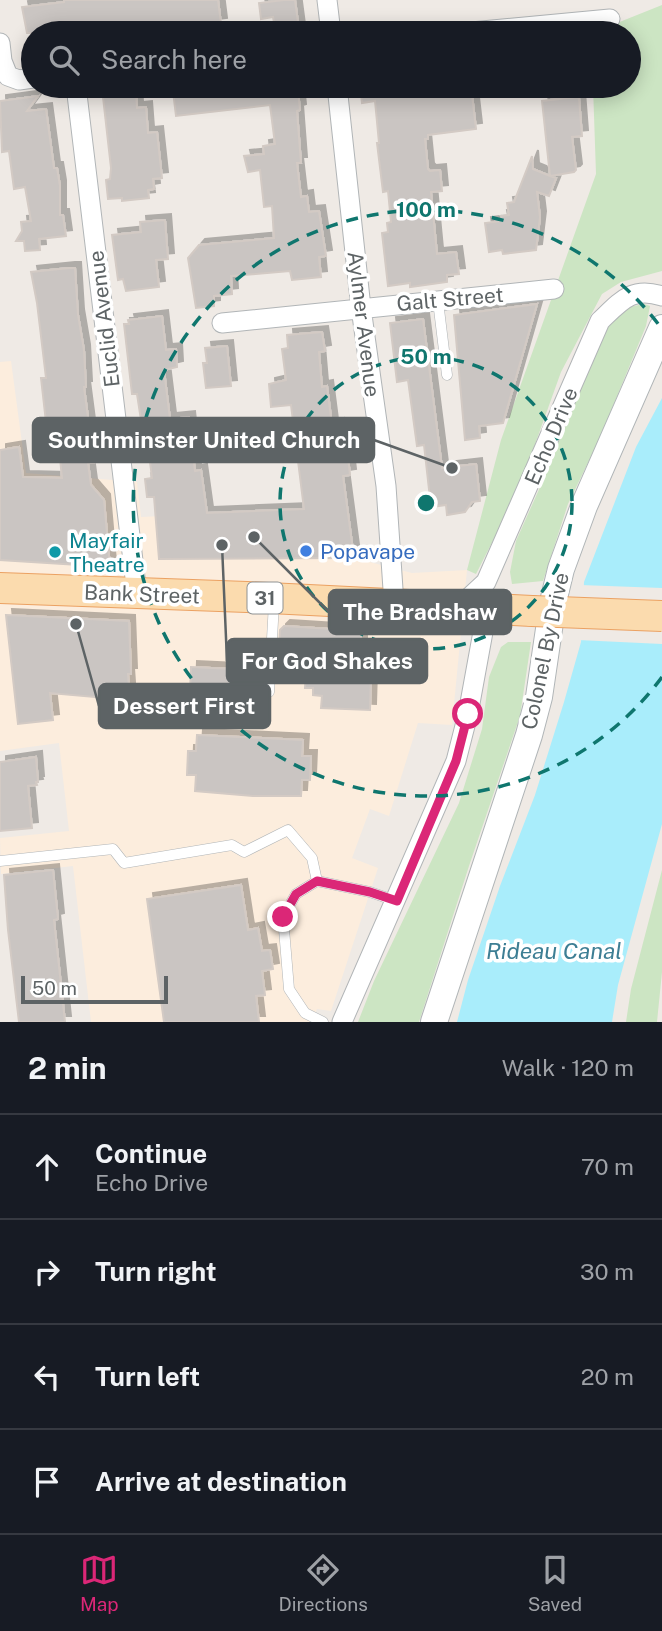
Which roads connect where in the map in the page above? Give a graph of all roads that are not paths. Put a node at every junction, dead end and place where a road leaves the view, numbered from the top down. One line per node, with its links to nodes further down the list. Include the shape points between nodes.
1 (327, 0): 3 (street)
2 (610, 19): 4 (street)
3 (330, 21)
4 (589, 21)
5 (0, 43): 6 (street, via 8,76)
6 (21, 80)
7 (77, 98): 17 (street, Euclid Avenue)
8 (338, 98): 12 (street, Aylmer Avenue)
9 (554, 289): 11 (street, Galt Street)
10 (662, 296): 20 (street, Echo Drive, via 652,292 628,295 600,320)
11 (438, 300): 12 (street, Galt Street); 15 (lane)
12 (361, 308): 13 (street, Galt Street); 19 (street, Aylmer Avenue, via 386,486)
13 (222, 323)
14 (662, 328): 28 (main road, Colonel By Drive, via 561,569 539,697)
15 (447, 375)
16 (0, 588): 17 (main road, Bank Street / 31)
17 (136, 594): 18 (main road, Bank Street / 31)
18 (274, 599): 19 (main road, Bank Street / 31); 22 (lane)
19 (394, 604): 20 (main road, Bank Street / 31)
20 (472, 609): 21 (main road, Bank Street / 31, bridge); 25 (street, via 468,714 456,761)
21 (662, 616)
22 (269, 692)
23 (0, 861): 24 (lane, via 113,849 124,863 232,845 244,852 288,830 312,858)
24 (317, 881): 25 (lane); 26 (lane, via 296,894 283,917 289,989 305,1013)
25 (397, 901): 27 (street)
26 (323, 1022)
27 (342, 1022)
28 (434, 1022)

